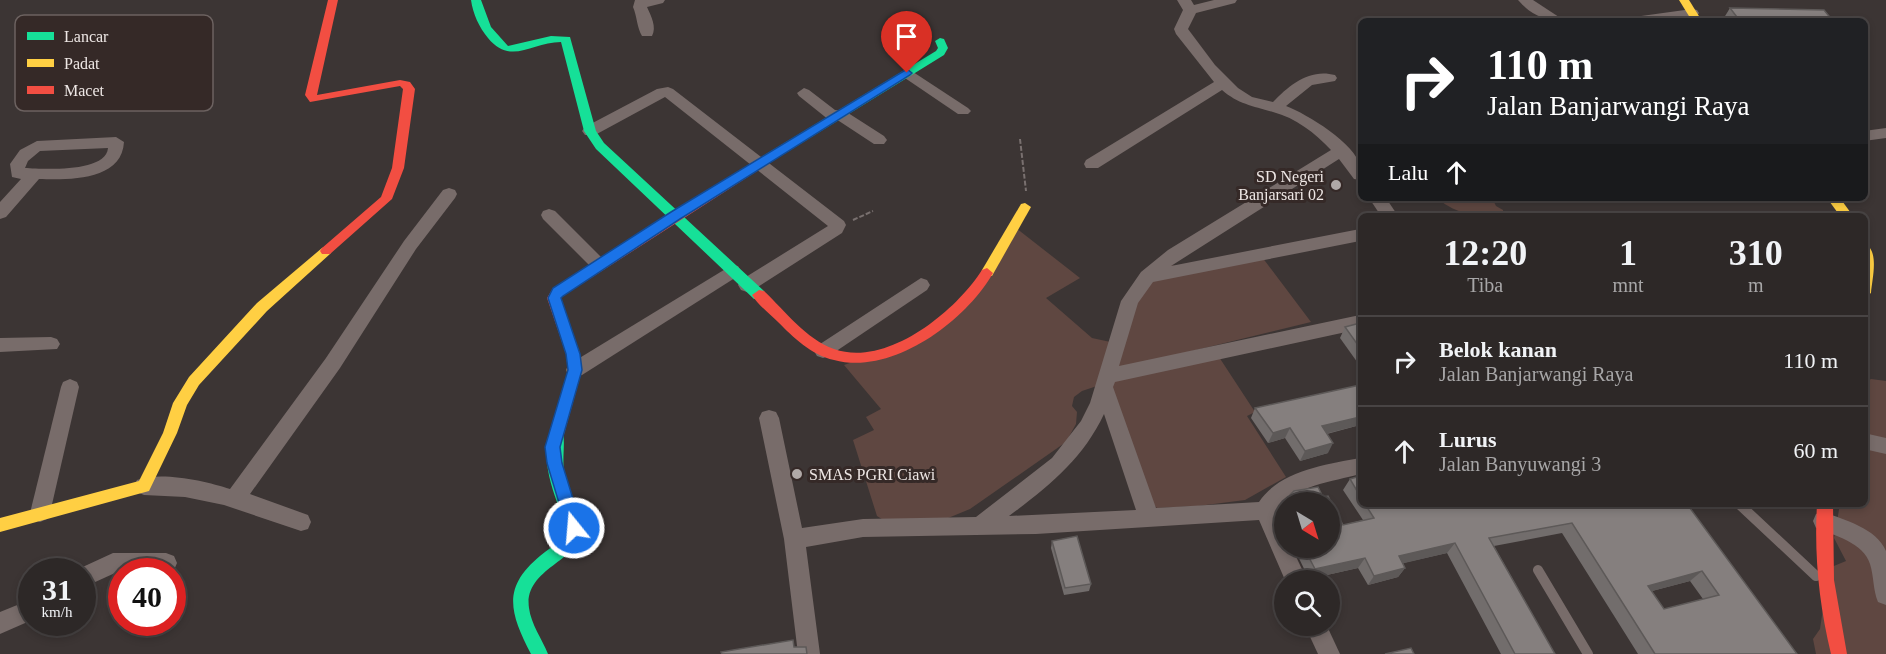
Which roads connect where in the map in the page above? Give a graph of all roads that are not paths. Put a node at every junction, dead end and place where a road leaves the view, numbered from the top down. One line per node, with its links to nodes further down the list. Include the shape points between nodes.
1 (333, 0): 54 (street, via 310,95 322,99 406,84 408,97 395,179 377,209 262,307 194,381 180,403)
2 (476, 0): 21 (street, via 488,28 506,49 566,39)
3 (657, 0): 7 (street)
4 (1230, 0): 8 (street)
5 (1526, 0): 10 (street)
6 (1684, 0): 9 (street)
7 (642, 1): 12 (street)
8 (1187, 5): 16 (street, via 1183,34)
9 (1694, 17): 11 (street)
10 (1552, 18)
11 (1679, 18)
12 (647, 33)
13 (940, 41): 14 (street, via 940,53)
14 (907, 73): 19 (street); 20 (street)
15 (1330, 78): 18 (street, via 1311,79)
16 (1224, 83): 18 (street, via 1246,100); 27 (street)
17 (804, 93): 20 (street)
18 (1276, 107): 25 (street, via 1306,119)
19 (963, 111)
20 (837, 115): 24 (street); 26 (street)
21 (590, 130): 26 (street, via 666,91); 36 (street, via 607,153)
22 (1886, 133): 23 (street)
23 (1868, 135)
24 (879, 140)
25 (1342, 150): 28 (street); 40 (street, via 1174,254)
26 (760, 164): 36 (street); 41 (street, via 838,228)
27 (1092, 164)
28 (1358, 172)
29 (35, 173): 29 (street, via 18,173 16,167 26,152 37,146 117,144 106,165 95,170); 33 (street)
30 (449, 194): 55 (street)
31 (1835, 201): 34 (street)
32 (1025, 207): 46 (street, via 980,284 944,322 891,349 864,357 846,358)
33 (0, 213)
34 (1845, 213)
35 (549, 215): 38 (street)
36 (676, 215): 38 (street); 39 (street)
37 (1358, 235): 40 (street)
38 (599, 265): 47 (street, via 563,287 554,298)
39 (732, 271): 41 (street); 47 (street)
40 (1147, 277): 48 (street, via 1130,302)
41 (747, 285): 46 (street)
42 (921, 285): 46 (street)
43 (1358, 322): 48 (street)
44 (51, 344): 45 (street)
45 (0, 345)
46 (823, 351)
47 (575, 370): 72 (street, via 553,447 573,537 528,575 517,598)
48 (1106, 382): 60 (street); 63 (street, via 1085,434 1068,458)
49 (70, 387): 59 (street)
50 (769, 418): 64 (street)
51 (1868, 442): 52 (street)
52 (1886, 446)
53 (1358, 467): 57 (street, via 1291,487 1269,502)
54 (144, 486): 55 (street, via 194,487); 59 (street)
55 (236, 497): 61 (street)
56 (1742, 507): 67 (lane)
57 (1265, 512): 60 (street); 65 (street)
58 (1824, 512): 67 (street); 68 (street, via 1873,547 1881,562)
59 (40, 513): 62 (street)
60 (1149, 518): 63 (street)
61 (301, 522)
62 (0, 525)
63 (978, 527): 64 (street, via 863,528)
64 (794, 539): 73 (street)
65 (1291, 570)
66 (1538, 570): 75 (lane)
67 (1822, 582): 76 (street)
68 (1886, 596)
69 (18, 615): 70 (street)
70 (0, 623)
71 (1321, 636): 74 (street)
72 (540, 654)
73 (809, 654)
74 (1329, 654)
75 (1588, 654)
76 (1839, 654)

